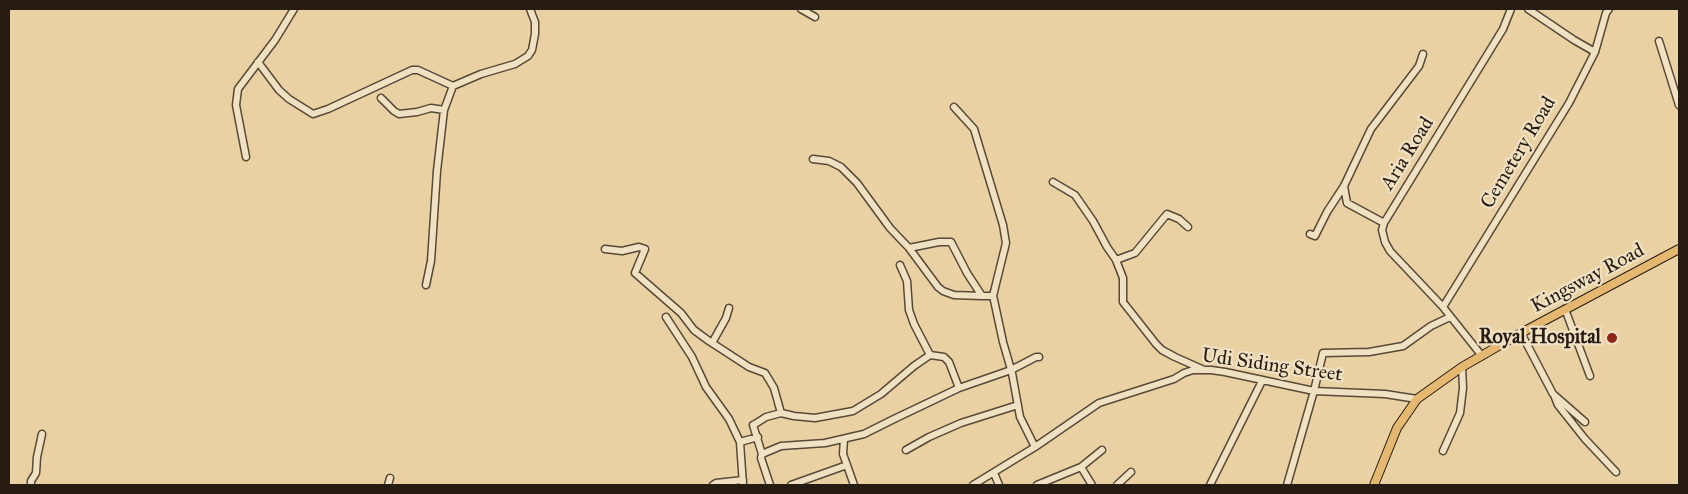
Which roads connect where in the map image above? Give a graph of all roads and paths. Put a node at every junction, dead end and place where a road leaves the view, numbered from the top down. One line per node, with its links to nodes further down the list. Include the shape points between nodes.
1 (294, 9): 11 (street)
2 (530, 9): 12 (street, via 535,34 528,56 515,64)
3 (801, 9): 7 (street)
4 (1511, 9): 21 (street, Aria Road, via 1503,29)
5 (1528, 9): 9 (street)
6 (1609, 9): 9 (street, Cemetery Road)
7 (815, 17)
8 (1659, 41): 14 (street)
9 (1595, 52): 32 (street, Cemetery Road, via 1569,102)
10 (1423, 54): 20 (street, via 1419,66 1370,129)
11 (258, 62): 12 (street, via 279,90 313,114 412,70); 17 (street, via 236,95)
12 (453, 86): 16 (street)
13 (381, 98): 16 (street, via 399,114 431,108)
14 (1679, 105)
15 (954, 107): 31 (street, via 974,129 1003,225 1006,242)
16 (444, 110): 29 (street, via 431,261)
17 (246, 157)
18 (812, 160): 24 (street, via 829,161 841,167)
19 (1053, 182): 27 (street, via 1075,195)
20 (1344, 186): 21 (street, via 1346,203); 23 (street, via 1315,236)
21 (1384, 223): 32 (street, via 1382,235 1390,251)
22 (1188, 227): 27 (street, via 1167,214 1135,254)
23 (1310, 234)
24 (909, 248): 30 (street, via 943,291); 30 (street, via 951,242)
25 (605, 249): 38 (street, via 645,249 636,273 682,313 694,330)
26 (1679, 249): 34 (main road, Kingsway Road)
27 (1116, 260): 43 (street, via 1123,278 1123,302 1156,344 1175,357)
28 (900, 265): 39 (street, via 906,281 909,310)
29 (426, 285)
30 (982, 296): 31 (street)
31 (993, 296): 44 (street)
32 (1443, 307): 36 (street)
33 (729, 308): 38 (street)
34 (1565, 309): 37 (main road, Kingsway Road); 45 (street)
35 (666, 317): 57 (street)
36 (1450, 317): 40 (street); 48 (street, via 1403,346 1369,352 1323,353)
37 (1521, 333): 40 (main road, Kingsway Road); 49 (street)
38 (712, 343): 52 (street, via 749,367 765,373 774,388)
39 (930, 355): 47 (street, via 944,357); 52 (street, via 881,394 853,410 815,418)
40 (1482, 356): 42 (main road, Kingsway Road)
41 (1039, 357): 44 (street)
42 (1462, 367): 50 (main road, Kingsway Road); 61 (street, via 1460,413)
43 (1204, 369): 46 (street, Udi Siding Street); 58 (street, Udi Siding Street, via 1098,403)
44 (1010, 370): 47 (street); 51 (street)
45 (1590, 376)
46 (1262, 381): 48 (street, Udi Siding Street); 79 (street)
47 (959, 388): 56 (street, via 864,434)
48 (1314, 391): 50 (street, Udi Siding Street, via 1385,394); 80 (street)
49 (1553, 394): 53 (street); 66 (street, via 1584,439)
50 (1417, 399): 81 (main road, Kingsway Road, via 1397,428)
51 (1018, 405): 58 (street, via 1020,417); 59 (street, via 961,423)
52 (781, 413): 55 (street, via 753,425)
53 (1585, 422)
54 (42, 434): 69 (street)
55 (758, 437): 57 (street); 62 (street)
56 (844, 439): 62 (street, via 781,446); 63 (street, via 843,454)
57 (740, 442): 68 (street)
58 (1035, 447): 67 (street, Udi Siding Street)
59 (906, 450)
60 (1102, 450): 64 (street)
61 (1442, 451)
62 (762, 454): 71 (street)
63 (847, 465): 72 (street); 73 (street)
64 (1081, 467): 76 (street); 77 (street)
65 (1131, 472): 78 (street)
66 (1616, 472)
67 (994, 473): 74 (street, Udi Siding Street); 75 (street)
68 (743, 483): 70 (street)
69 (31, 485)
70 (713, 485)
71 (770, 485)
72 (791, 485)
73 (854, 485)
74 (973, 485)
75 (999, 485)
76 (1037, 485)
77 (1092, 485)
78 (1117, 485)
79 (1210, 485)
80 (1287, 485)
81 (1374, 485)

